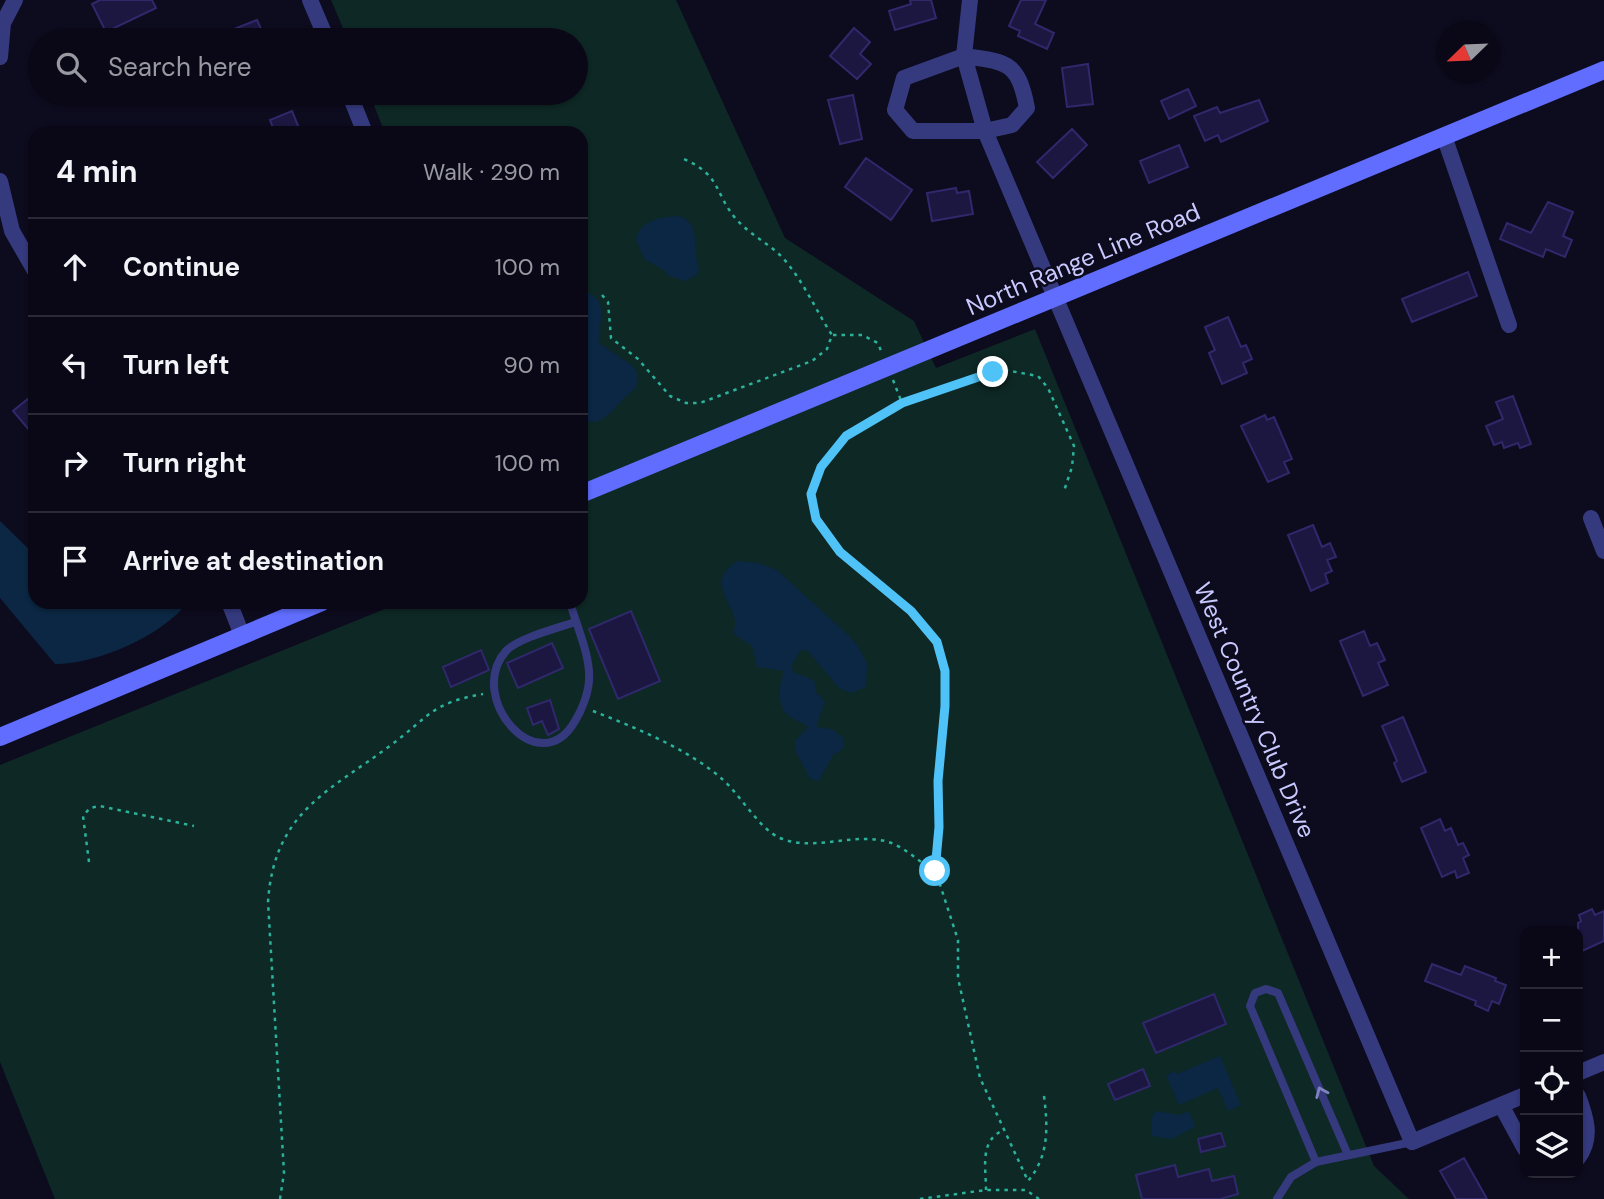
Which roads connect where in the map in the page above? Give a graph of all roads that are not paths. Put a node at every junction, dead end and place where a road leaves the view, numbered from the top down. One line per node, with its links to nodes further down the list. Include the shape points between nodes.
1 (15, 0): 6 (street, via 3,23)
2 (310, 0): 4 (street)
3 (970, 0): 5 (street)
4 (322, 28)
5 (964, 56): 10 (street, West Country Club Drive); 10 (street, via 1002,61 1021,78 1027,108 1012,125); 10 (street, via 904,78 895,110 913,131)
6 (0, 57)
7 (1604, 70): 11 (street, North Range Line Road)
8 (354, 105): 9 (street)
9 (362, 126)
10 (985, 131): 14 (street, West Country Club Drive)
11 (1444, 136): 14 (street, North Range Line Road); 15 (street)
12 (0, 181): 13 (street, via 12,231)
13 (28, 259)
14 (1056, 296): 16 (street, North Range Line Road); 31 (street, West Country Club Drive)
15 (1509, 325)
16 (588, 491)
17 (1591, 518): 18 (street)
18 (1604, 551)
19 (232, 609): 23 (street)
20 (305, 609): 23 (street)
21 (572, 609): 22 (lane)
22 (575, 622): 22 (lane, via 589,681 582,707 561,739 538,744 513,727 496,704 495,673 508,649)
23 (242, 635): 24 (street)
24 (0, 737)
25 (1604, 1062): 26 (street)
26 (1583, 1071)
27 (1520, 1097): 28 (street)
28 (1501, 1105): 30 (street); 31 (street)
29 (1583, 1108): 32 (street, via 1588,1121)
30 (1520, 1140)
31 (1412, 1142): 33 (lane)
32 (1583, 1150)
33 (1348, 1155): 34 (lane); 34 (lane, one-way to 34, via 1278,993 1266,989 1255,993 1250,1006)
34 (1316, 1163): 35 (lane, via 1291,1177)
35 (1277, 1199)

